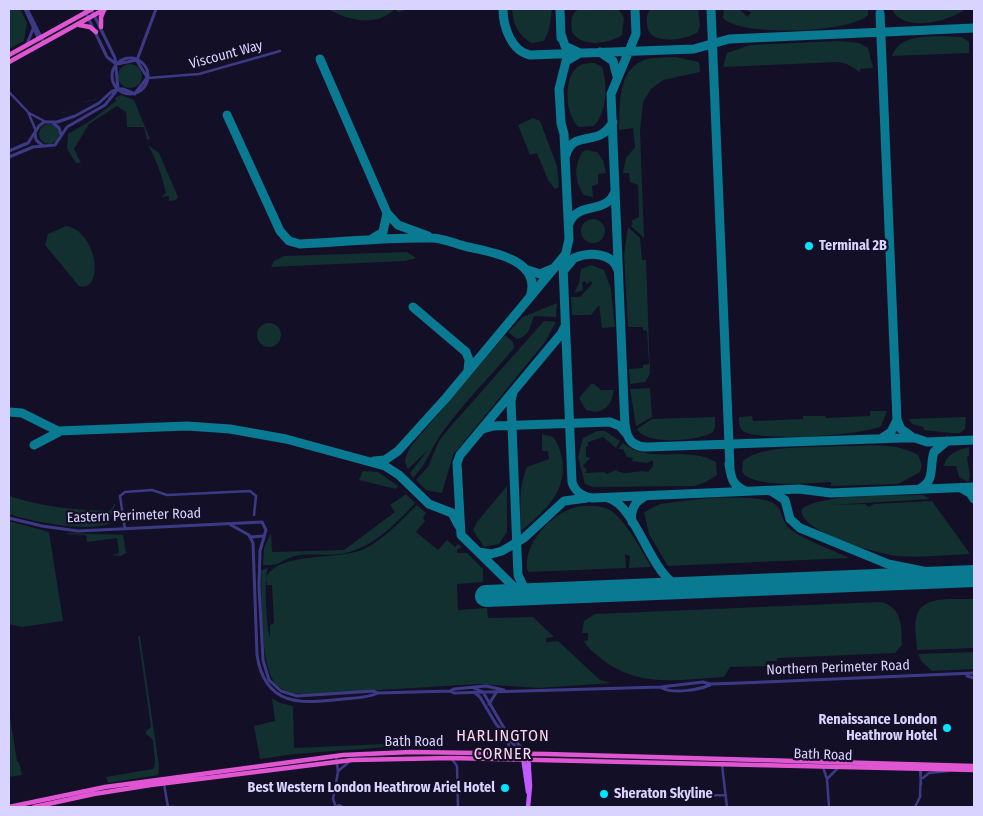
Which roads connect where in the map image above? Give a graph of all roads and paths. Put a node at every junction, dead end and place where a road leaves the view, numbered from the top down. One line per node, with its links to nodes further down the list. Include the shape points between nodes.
1 (26, 9): 10 (street); 12 (street)
2 (91, 9): 5 (highway); 6 (street)
3 (105, 9): 6 (highway); 9 (highway)
4 (156, 9): 17 (street)
5 (85, 10): 7 (street); 12 (highway)
6 (96, 17): 7 (highway); 9 (street)
7 (91, 20): 8 (highway); 11 (street)
8 (79, 24): 11 (highway); 13 (highway)
9 (100, 27): 19 (street)
10 (33, 29): 12 (street); 14 (street)
11 (96, 32): 19 (street, via 107,57)
12 (38, 37): 13 (street); 14 (highway)
13 (43, 44): 18 (highway)
14 (25, 46): 16 (highway)
15 (280, 51): 20 (street, Viscount Way, via 198,74)
16 (9, 55)
17 (137, 60): 19 (street); 20 (street)
18 (9, 62)
19 (117, 64): 21 (street, via 112,74 113,85)
20 (148, 78): 21 (street, via 135,94)
21 (118, 89): 24 (street, via 82,113); 26 (street, via 105,105 69,126)
22 (9, 92): 23 (street)
23 (28, 112): 24 (street); 25 (street)
24 (49, 122): 25 (street, via 41,124); 26 (street, via 58,126)
25 (36, 132): 27 (street, via 38,142); 28 (street, via 28,143)
26 (61, 135): 27 (street, via 55,146)
27 (46, 147): 29 (street, via 33,147)
28 (9, 151)
29 (9, 157)
30 (254, 515): 34 (street, via 256,498 251,492 167,495 152,490 125,492 120,496)
31 (9, 518): 34 (street, Eastern Perimeter Road, via 68,530)
32 (251, 523): 33 (street, Eastern Perimeter Road); 35 (street); 36 (street, via 258,521 264,524)
33 (230, 525): 34 (street, Eastern Perimeter Road); 35 (street)
34 (125, 529)
35 (250, 536): 36 (street); 47 (street, Northern Perimeter Road, via 255,555 256,655 267,686 282,697 301,702 340,700)
36 (264, 536): 47 (street, Northern Perimeter Road, via 259,557 259,586 263,660 269,680 281,691 297,696)
37 (974, 673): 38 (street, Northern Perimeter Road)
38 (966, 676): 39 (street, Northern Perimeter Road); 40 (street, Northern Perimeter Road)
39 (974, 678)
40 (710, 684): 42 (street, Northern Perimeter Road, via 697,682); 42 (street, Northern Perimeter Road, via 703,688 668,691)
41 (486, 686): 43 (street, Northern Perimeter Road); 44 (street, Northern Perimeter Road); 45 (street)
42 (661, 687): 44 (street, Northern Perimeter Road)
43 (474, 690): 45 (street); 47 (street, Northern Perimeter Road); 48 (street)
44 (504, 690): 46 (street, Northern Perimeter Road)
45 (483, 692): 46 (street, Northern Perimeter Road); 48 (street); 49 (street)
46 (497, 692): 49 (street)
47 (378, 693)
48 (483, 702): 50 (street)
49 (489, 704): 52 (street)
50 (508, 739): 51 (street, via 509,748); 52 (street)
51 (503, 754): 52 (highway, Bath Road); 55 (highway, Bath Road, via 411,752)
52 (526, 757): 54 (highway, Bath Road); 57 (highway, Bath Road); 62 (highway, Bath Road); 66 (main road); 72 (main road)
53 (451, 758): 54 (highway, Bath Road); 56 (highway, Bath Road); 59 (street)
54 (465, 758): 59 (street)
55 (336, 760): 56 (highway, Bath Road); 67 (street); 70 (highway, Bath Road)
56 (352, 760): 67 (street, via 343,764)
57 (539, 760): 58 (highway, Bath Road); 66 (main road)
58 (722, 763): 60 (highway, Bath Road); 73 (street)
59 (457, 766): 82 (street)
60 (822, 766): 61 (highway, Bath Road); 68 (street)
61 (841, 766): 62 (highway, Bath Road); 68 (street)
62 (920, 766): 63 (highway, Bath Road); 64 (highway, Bath Road); 69 (street); 71 (street)
63 (974, 766)
64 (954, 770): 65 (highway, Bath Road); 69 (street, Bath Road, via 929,773)
65 (974, 770)
66 (529, 771): 72 (main road)
67 (338, 772): 80 (street, via 333,799)
68 (827, 778): 85 (street)
69 (922, 778): 71 (street)
70 (163, 781): 75 (highway, Bath Road, via 75,793); 78 (street)
71 (921, 784): 86 (street)
72 (528, 792): 83 (main road)
73 (726, 795): 74 (street); 84 (street)
74 (690, 796)
75 (45, 804): 76 (highway, Bath Road); 77 (highway, Bath Road)
76 (9, 807)
77 (34, 807)
78 (167, 807): 79 (street)
79 (174, 807)
80 (336, 807): 81 (street)
81 (344, 807)
82 (458, 807)
83 (528, 807)
84 (727, 807)
85 (829, 807)
86 (915, 807)

